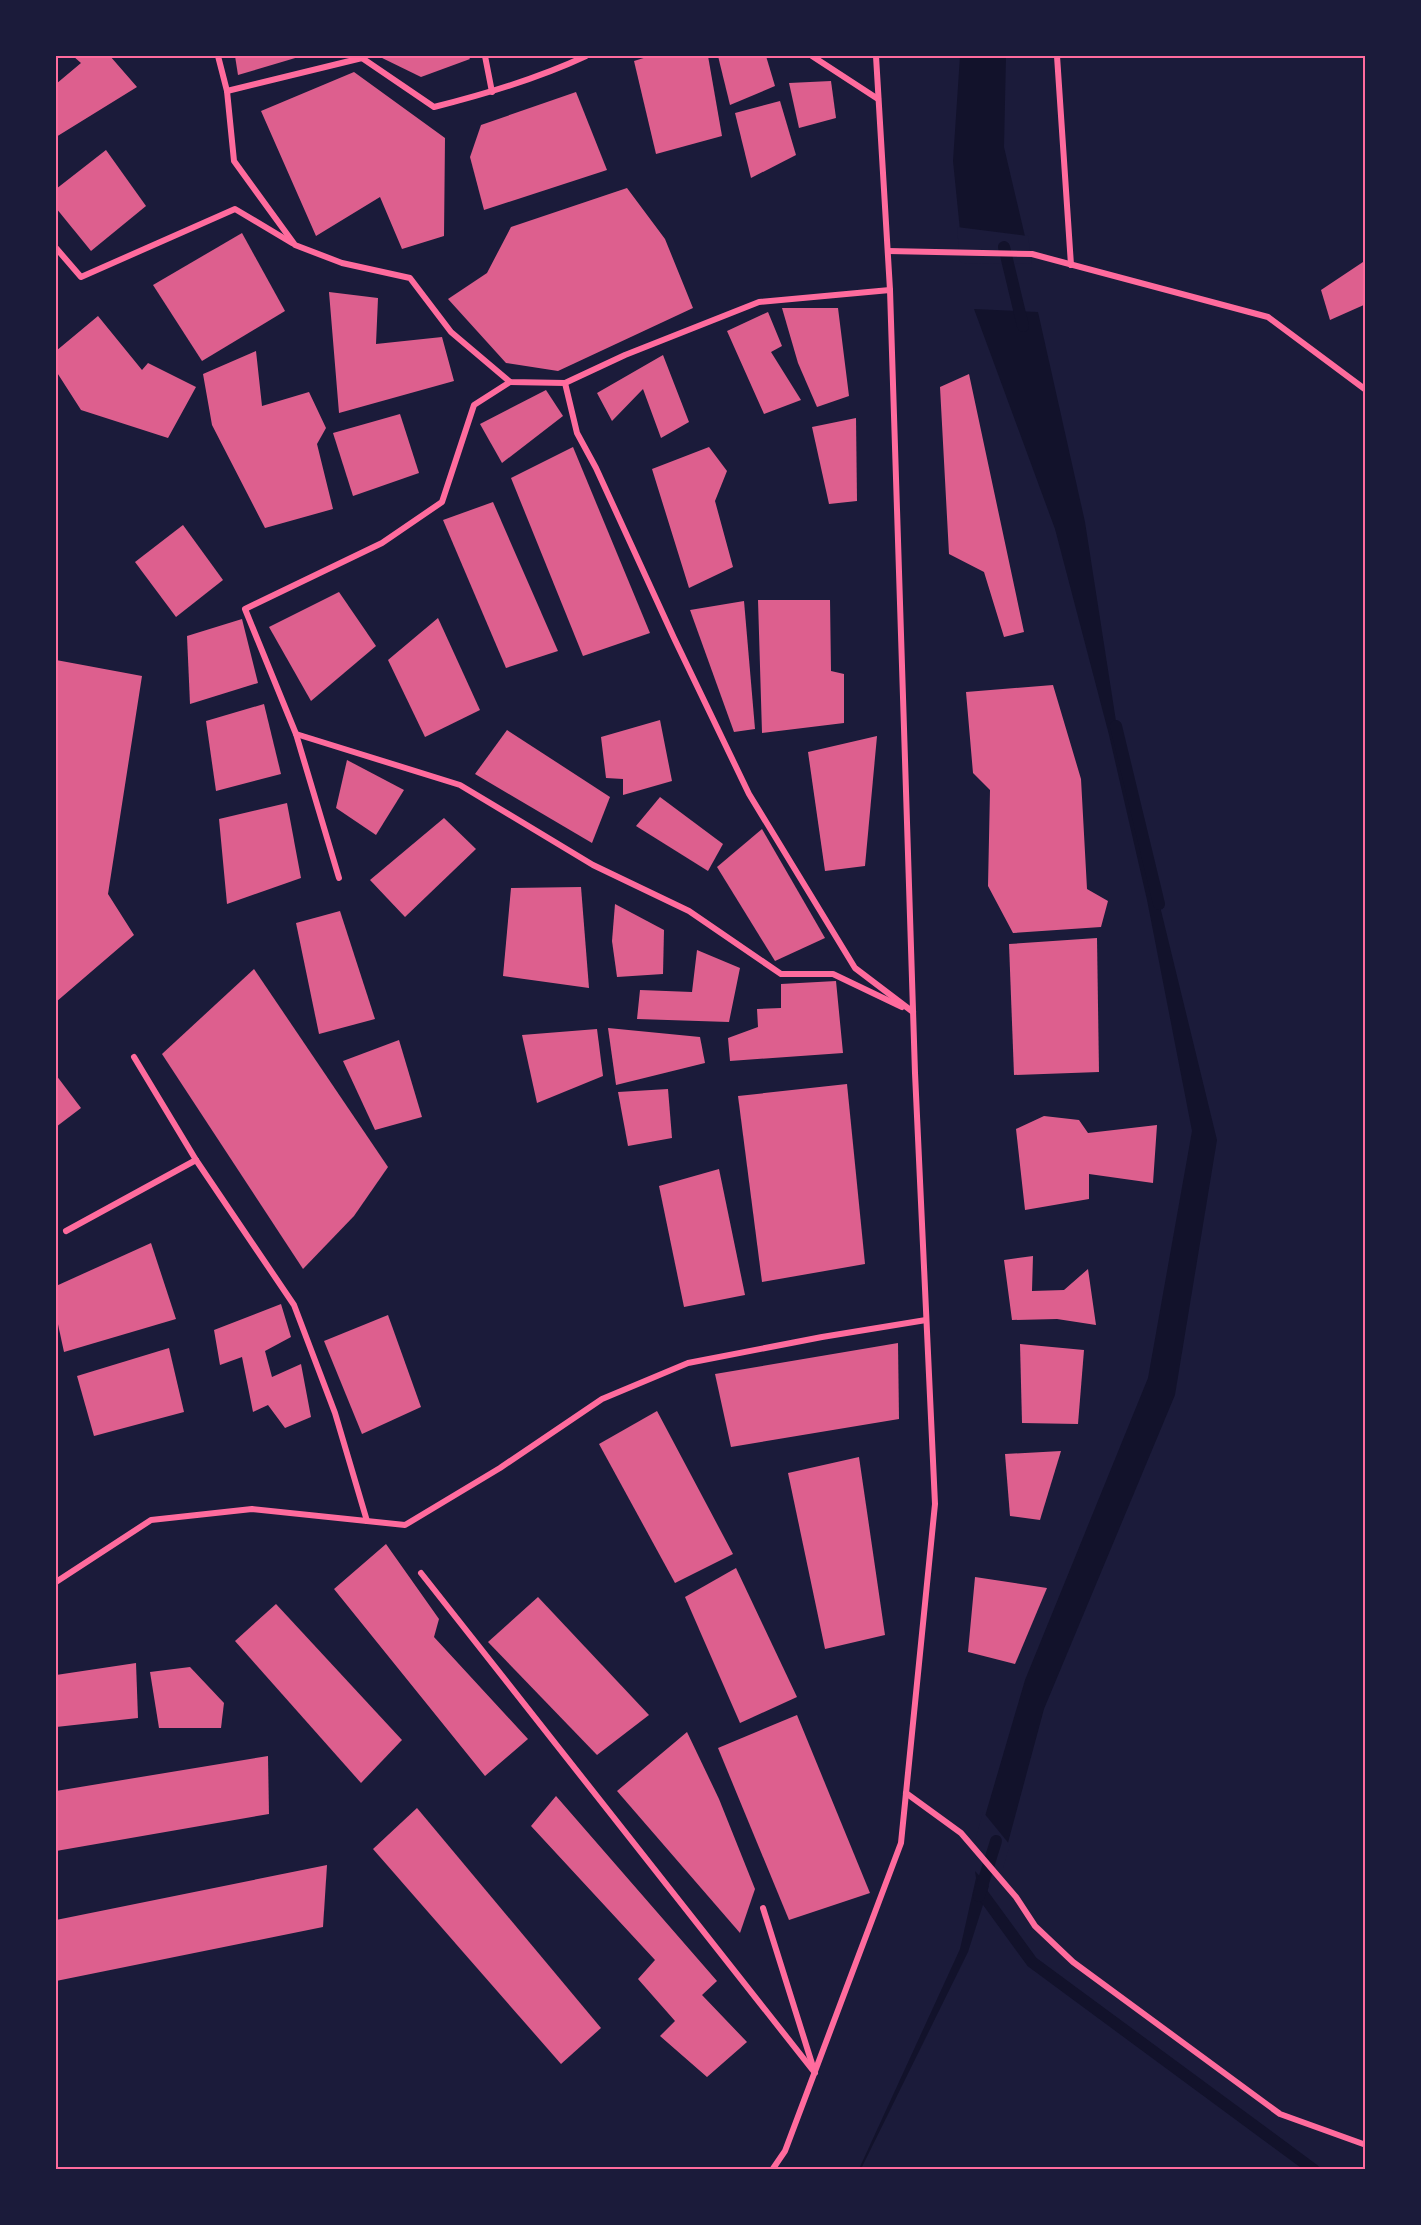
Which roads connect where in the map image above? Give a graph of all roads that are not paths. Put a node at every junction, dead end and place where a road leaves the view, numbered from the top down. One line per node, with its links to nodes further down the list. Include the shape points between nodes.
1 (218, 56): 7 (street)
2 (485, 56): 8 (street)
3 (586, 56): 8 (street)
4 (812, 56): 9 (street)
5 (876, 56): 9 (street)
6 (1057, 56): 13 (street)
7 (227, 91): 8 (street, via 362,57 434,107); 10 (street, via 234,161)
8 (492, 92)
9 (878, 99): 12 (street)
10 (295, 245): 11 (street, via 235,209 81,277); 15 (street, via 342,263 410,278 451,332)
11 (56, 248)
12 (888, 251): 13 (street, via 1032,254); 14 (street)
13 (1071, 265): 17 (street, via 1268,317)
14 (890, 290): 16 (street, via 759,302); 20 (street)
15 (510, 382): 16 (street); 18 (street, via 474,405 442,502 382,543 245,609)
16 (565, 383): 20 (street, via 577,433 749,794 855,968)
17 (1365, 390)
18 (296, 734): 19 (street); 20 (street, via 460,785 593,865 689,911 781,974 833,974)
19 (339, 878)
20 (913, 1012): 24 (street)
21 (134, 1057): 22 (street)
22 (196, 1160): 23 (street); 25 (street, via 294,1305 335,1413)
23 (66, 1231)
24 (926, 1320): 25 (street, via 688,1363 602,1399 500,1468 405,1525); 28 (street, via 935,1504)
25 (367, 1521): 27 (street, via 252,1509 151,1520)
26 (421, 1573): 30 (street)
27 (56, 1582)
28 (906, 1793): 30 (street, via 901,1844); 31 (street, via 961,1833 1035,1926 1073,1962 1280,2114)
29 (763, 1908): 30 (street)
30 (815, 2073): 32 (street, via 785,2151)
31 (1365, 2145)
32 (771, 2169)

